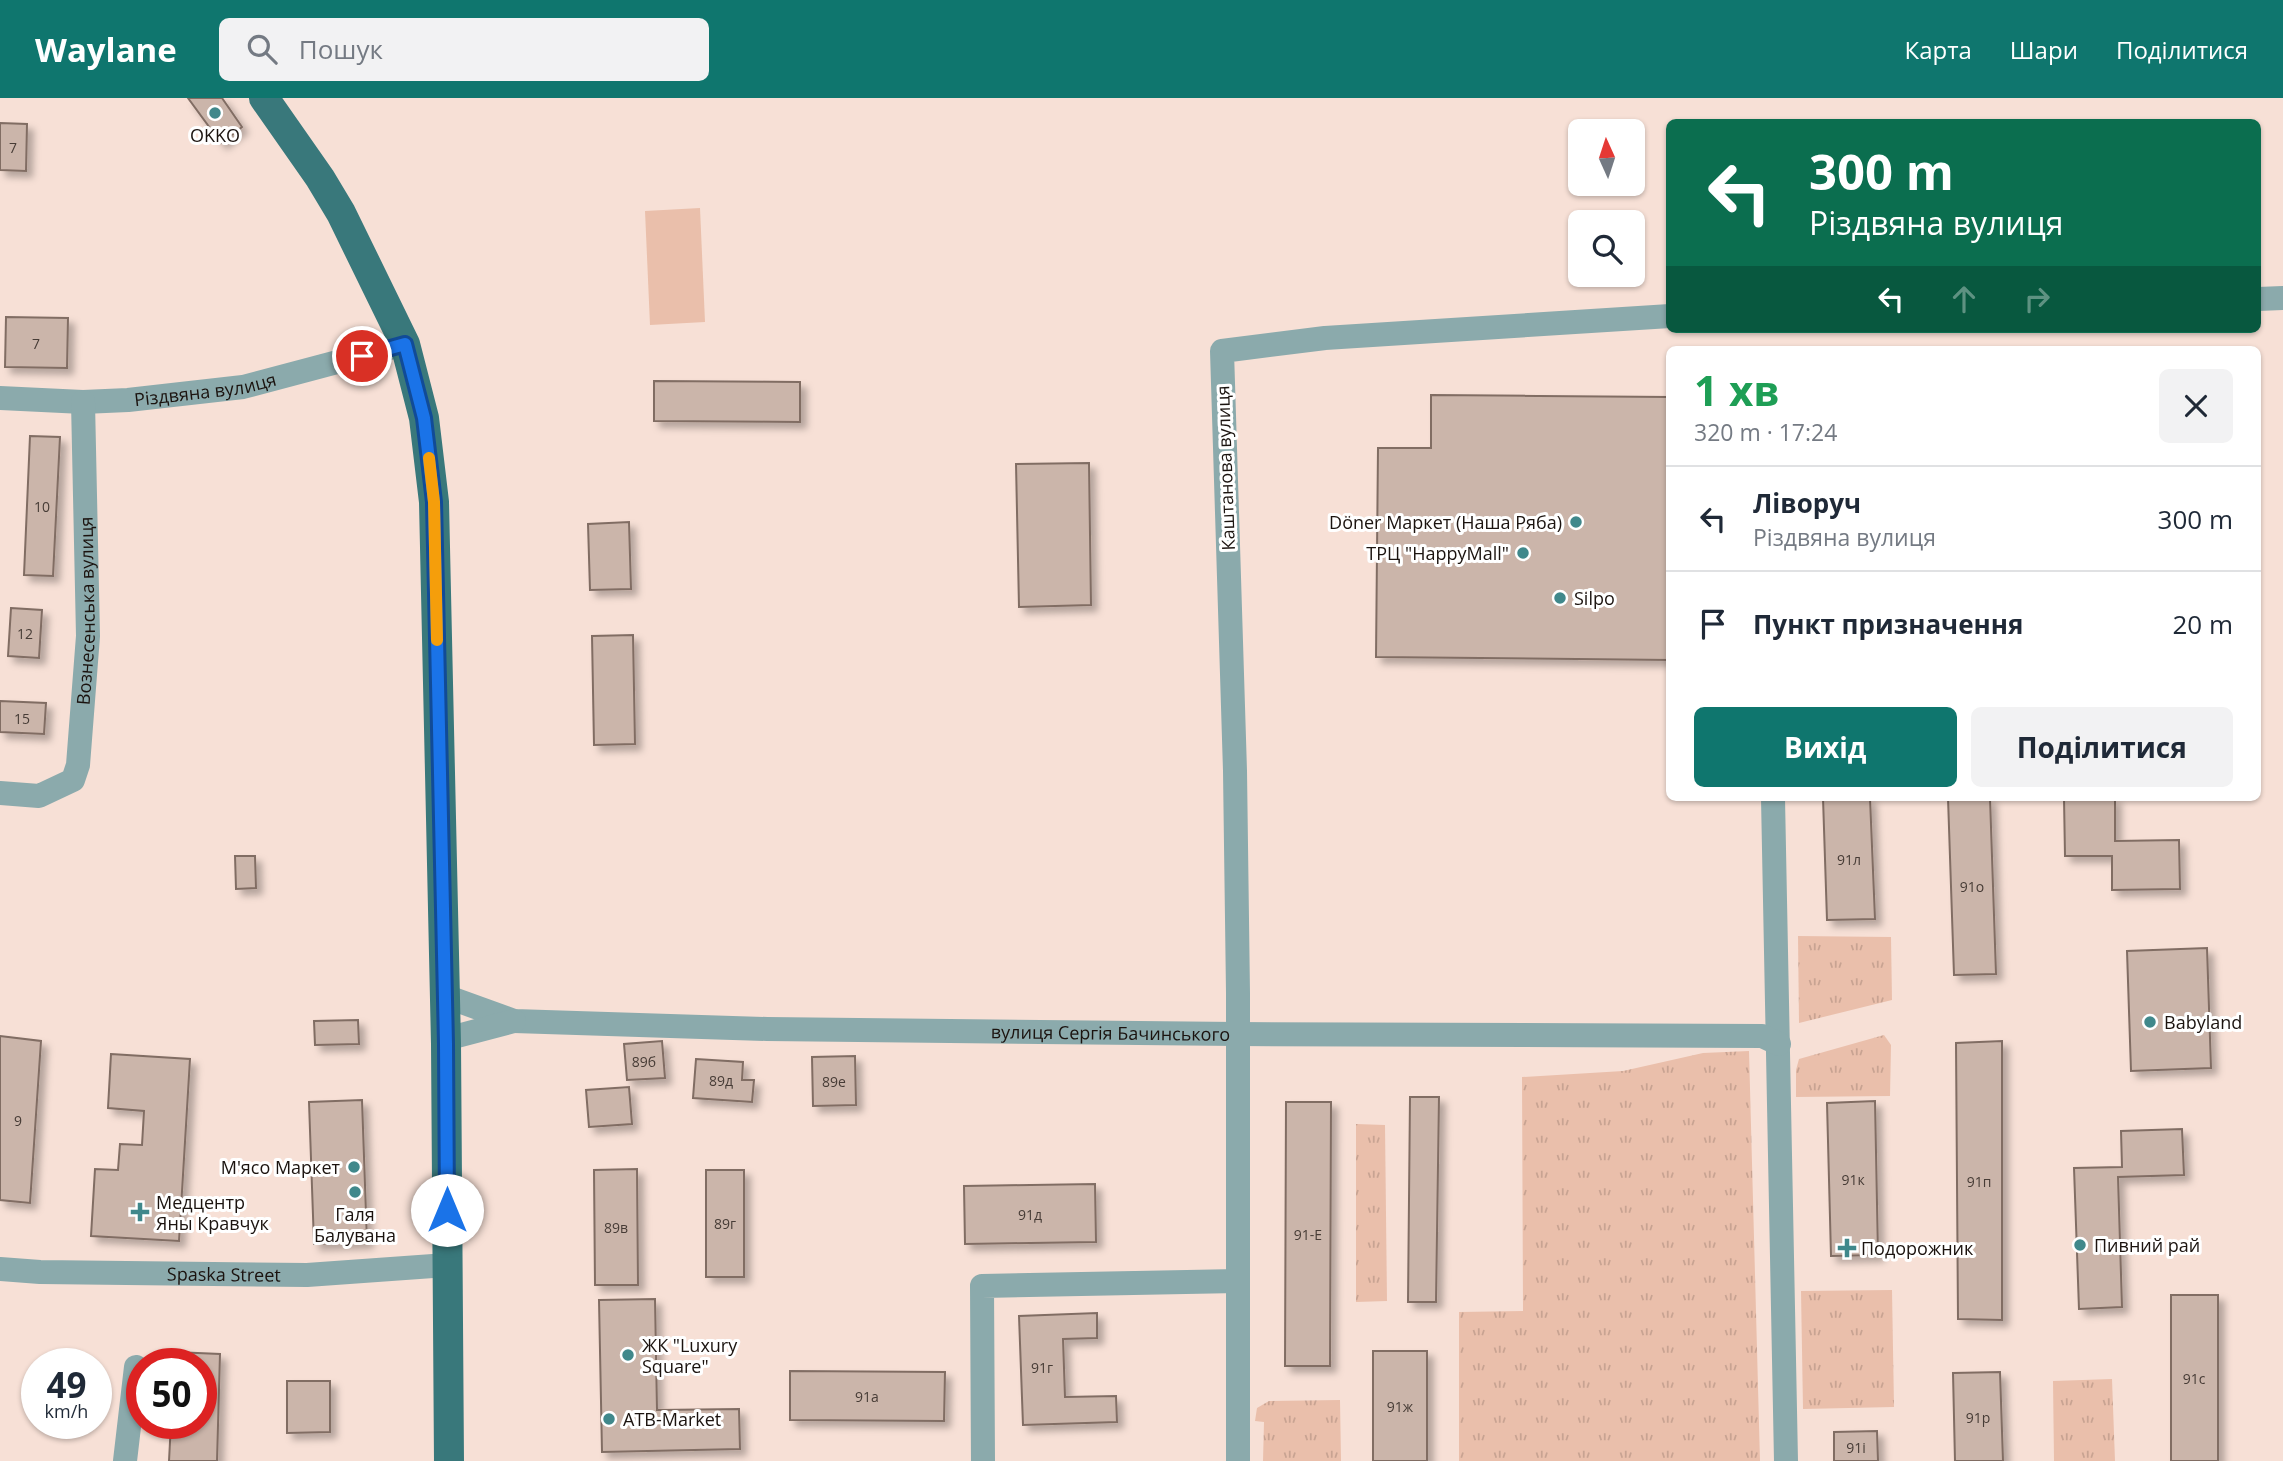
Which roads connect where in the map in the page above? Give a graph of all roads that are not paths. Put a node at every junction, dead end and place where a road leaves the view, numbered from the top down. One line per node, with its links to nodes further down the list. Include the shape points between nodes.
1 (264, 98): 5 (main road, via 341,213)
2 (2283, 298): 3 (street)
3 (2261, 299)
4 (1666, 316): 12 (street, Каштанова вулиця, via 1325,338 1222,351 1235,771)
5 (405, 344): 7 (street, Різдвяна вулиця, via 243,387); 10 (main road, via 424,418 434,502)
6 (0, 398): 7 (street, Різдвяна вулиця)
7 (83, 402): 8 (street, Вознесенська вулиця, via 88,636 78,765 73,780 39,796)
8 (0, 793)
9 (1773, 801): 14 (street)
10 (445, 996): 11 (street, вулиця Сергія Бачинського); 13 (main road)
11 (514, 1021): 12 (street, вулиця Сергія Бачинського); 13 (street)
12 (1237, 1034): 14 (street, вулиця Сергія Бачинського, via 1762,1036); 17 (street)
13 (446, 1039): 15 (main road)
14 (1779, 1044): 23 (street)
15 (447, 1265): 16 (street, Spaska Street, via 307,1275); 20 (main road)
16 (0, 1269)
17 (1238, 1281): 21 (street, via 982,1286); 22 (street)
18 (128, 1439): 19 (street)
19 (125, 1461)
20 (449, 1461)
21 (983, 1461)
22 (1238, 1461)
23 (1786, 1461)

